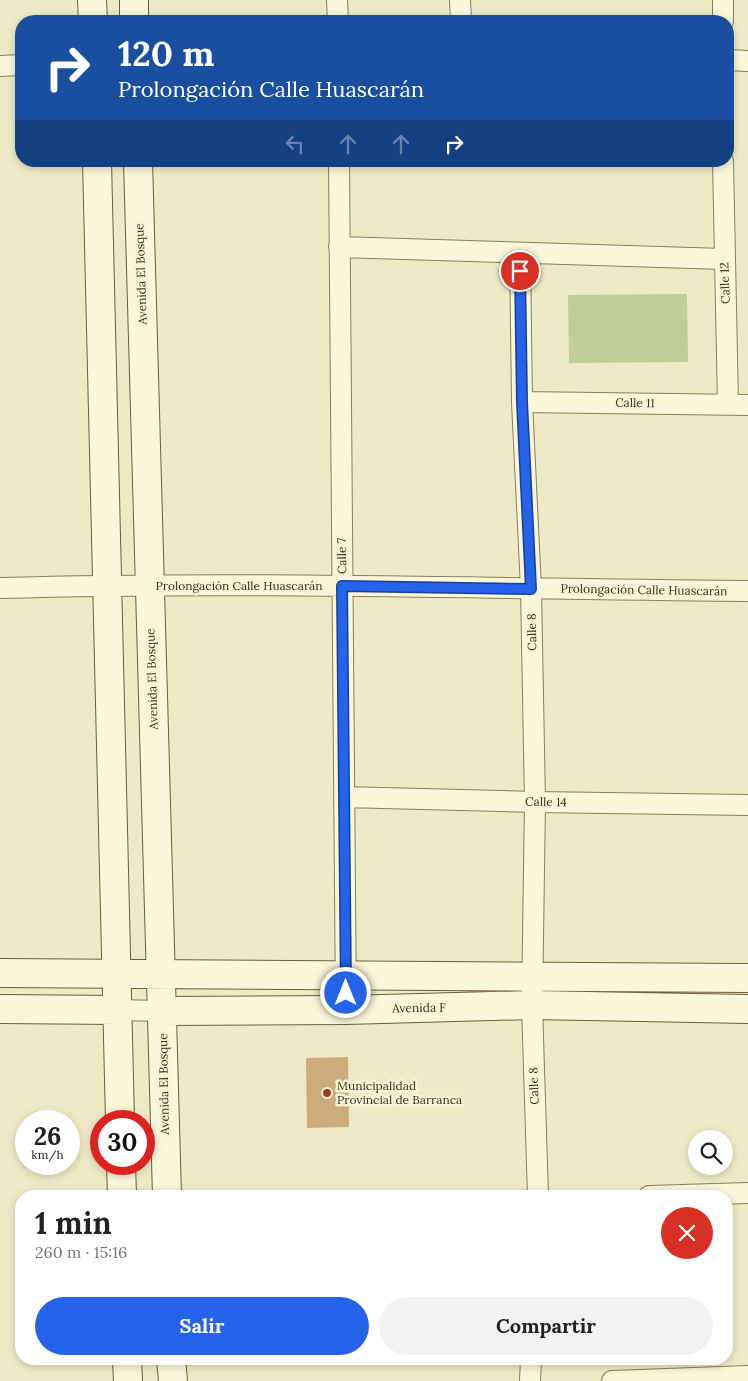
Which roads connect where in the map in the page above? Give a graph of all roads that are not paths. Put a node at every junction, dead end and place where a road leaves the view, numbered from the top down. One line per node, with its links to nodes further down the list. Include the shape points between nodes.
1 (92, 0): 6 (street)
2 (134, 0): 7 (street)
3 (337, 0): 8 (street)
4 (460, 0): 9 (street)
5 (723, 0): 10 (street)
6 (93, 15)
7 (134, 15)
8 (338, 15)
9 (461, 15)
10 (723, 15)
11 (734, 60): 12 (street)
12 (748, 61)
13 (15, 65): 14 (street)
14 (0, 66)
15 (97, 167): 24 (street)
16 (138, 167): 25 (street, Avenida El Bosque)
17 (339, 167): 19 (street, Calle 7)
18 (723, 167): 21 (street, Calle 12)
19 (339, 247): 20 (street); 26 (street, Calle 7)
20 (520, 252): 21 (street); 22 (street, Calle 8)
21 (724, 259): 23 (street, Calle 12)
22 (522, 402): 23 (street, Calle 11); 28 (street, Calle 8)
23 (738, 405)
24 (107, 585): 25 (street, Prolongación Calle Huascarán); 27 (street, Prolongación Calle Huascarán); 34 (street)
25 (150, 586): 26 (street, Prolongación Calle Huascarán); 35 (street, Avenida El Bosque)
26 (342, 586): 28 (street, Prolongación Calle Huascarán); 30 (street, Calle 7)
27 (0, 588)
28 (531, 589): 29 (street, Prolongación Calle Huascarán); 31 (street, Calle 8)
29 (748, 591)
30 (344, 797): 31 (street, Calle 14); 36 (street, Calle 7)
31 (535, 802): 32 (street, Calle 14); 37 (street, Calle 8)
32 (748, 805)
33 (0, 973): 34 (street)
34 (116, 974): 35 (street); 42 (street)
35 (161, 975): 36 (street); 44 (street, Avenida El Bosque)
36 (346, 976): 37 (street); 43 (street, Calle 7)
37 (532, 976): 38 (street); 39 (street, Calle 8)
38 (748, 978)
39 (532, 1005): 41 (street, Avenida F); 43 (street, Avenida F); 49 (street, Calle 8)
40 (0, 1009): 42 (street, Avenida F)
41 (748, 1009)
42 (117, 1010): 44 (street, Avenida F); 45 (street)
43 (346, 1010): 44 (street, Avenida F)
44 (162, 1011): 48 (street, Avenida El Bosque)
45 (120, 1110)
46 (122, 1175): 47 (street)
47 (122, 1190)
48 (167, 1190)
49 (538, 1190)
50 (733, 1193): 51 (street)
51 (748, 1193)
52 (127, 1365): 56 (street)
53 (172, 1365): 57 (street)
54 (531, 1365): 58 (street)
55 (748, 1376): 59 (street)
56 (128, 1381)
57 (173, 1381)
58 (530, 1381)
59 (612, 1381)

